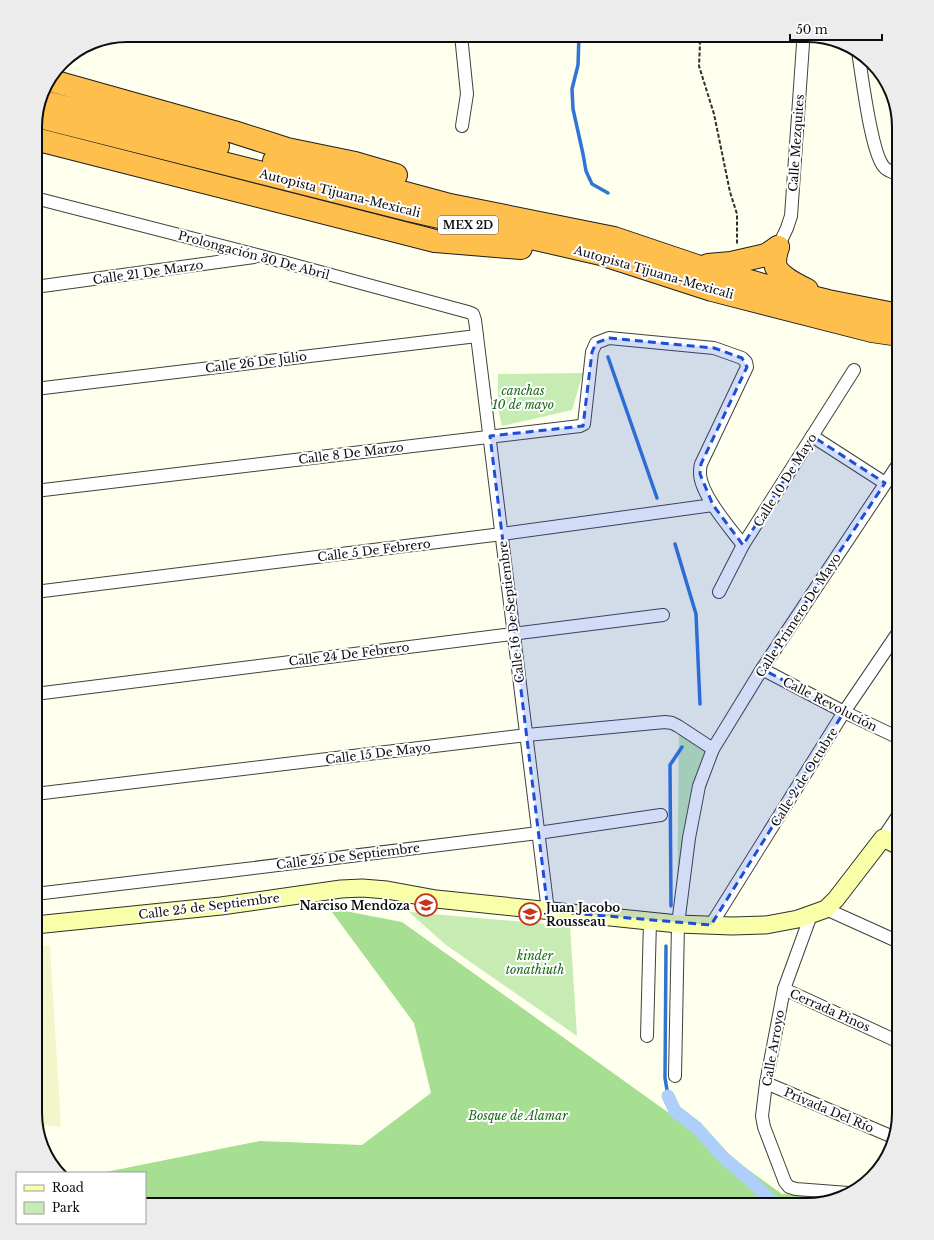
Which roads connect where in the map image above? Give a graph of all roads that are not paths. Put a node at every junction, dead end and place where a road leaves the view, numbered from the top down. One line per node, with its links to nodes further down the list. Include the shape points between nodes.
1 (462, 42): 7 (street, via 467,94)
2 (803, 42): 12 (street, Calle Mezquites, via 791,216)
3 (859, 60): 9 (street, via 872,138 877,155 885,168)
4 (55, 82): 11 (highway, via 287,149 356,163 580,225)
5 (46, 103): 11 (highway, Autopista Tijuana-Mexicali / MEX 2D, via 350,178)
6 (43, 118): 11 (highway, Autopista Tijuana-Mexicali / MEX 2D, via 409,210)
7 (462, 126)
8 (42, 141): 11 (highway, via 435,241)
9 (892, 172)
10 (42, 200): 13 (street, Prolongación 30 De Abril)
11 (607, 246): 14 (highway, Autopista Tijuana-Mexicali / MEX 2D); 19 (highway, Autopista Tijuana-Mexicali / MEX 2D, via 712,290)
12 (778, 248): 14 (highway, via 766,255 737,262); 16 (highway, via 776,267 786,279)
13 (261, 256): 15 (street, Calle 21 De Marzo); 17 (street, Prolongación 30 De Abril)
14 (697, 266): 16 (highway, Autopista Tijuana-Mexicali / MEX 2D)
15 (42, 286)
16 (828, 300): 18 (highway, Autopista Tijuana-Mexicali / MEX 2D)
17 (472, 314): 20 (street, Calle 16 De Septiembre)
18 (892, 314)
19 (892, 334)
20 (477, 336): 22 (street, Calle 26 De Julio); 23 (street, Calle 16 De Septiembre)
21 (854, 370): 24 (street, Calle 10 De Mayo)
22 (42, 388)
23 (490, 436): 27 (street, Calle 8 De Marzo); 28 (street, Calle 8 De Marzo, via 584,424 592,352 596,343 609,338 714,348 742,358 747,367 700,464 702,484); 29 (street, Calle 16 De Septiembre)
24 (812, 436): 26 (street); 30 (street, Calle 10 De Mayo)
25 (892, 473): 26 (street, Calle Primero De Mayo)
26 (885, 483): 36 (street, Calle Primero De Mayo)
27 (42, 490)
28 (713, 505): 29 (street, Calle 5 De Febrero); 30 (street)
29 (502, 534): 31 (street, Calle 5 De Febrero); 34 (street, Calle 16 De Septiembre)
30 (743, 545): 32 (street, Calle 10 De Mayo)
31 (42, 591)
32 (719, 592)
33 (662, 615): 34 (street, Calle 24 De Febrero)
34 (514, 633): 37 (street, Calle 24 De Febrero); 39 (street, Calle 16 De Septiembre)
35 (892, 641): 38 (street, Calle 2 de Octubre)
36 (762, 669): 38 (street, Calle Revolución); 41 (street, Calle Primero De Mayo)
37 (42, 693)
38 (844, 712): 40 (street, Calle Revolución); 54 (street, Calle 2 de Octubre)
39 (527, 735): 41 (street, Calle 15 De Mayo, via 665,722 678,726); 42 (street, Calle 15 De Mayo); 45 (street, Calle 16 De Septiembre)
40 (892, 735)
41 (713, 750): 53 (street, via 699,786)
42 (42, 793)
43 (661, 815): 45 (street, Calle 25 De Septiembre)
44 (892, 824): 46 (street)
45 (538, 833): 48 (street, Calle 25 De Septiembre); 49 (street, Calle 16 De Septiembre)
46 (883, 838): 47 (main road); 50 (main road, via 836,900)
47 (892, 842)
48 (42, 893)
49 (548, 911): 51 (main road, Calle 25 de Septiembre); 52 (main road, Calle 25 de Septiembre, via 436,899 387,890 350,888 221,906)
50 (818, 912): 54 (main road, Calle 25 de Septiembre, via 766,925); 55 (street); 56 (street, Calle Arroyo)
51 (650, 921): 53 (main road, Calle 25 de Septiembre); 57 (street)
52 (42, 924)
53 (678, 924): 54 (main road, Calle 25 de Septiembre); 59 (street)
54 (711, 925)
55 (892, 939)
56 (784, 989): 58 (street, Cerrada Pinos); 60 (street, Calle Arroyo)
57 (647, 1036)
58 (892, 1039)
59 (675, 1076)
60 (766, 1083): 61 (street, Privada Del Río); 62 (street, Calle Arroyo, via 762,1116 764,1128 785,1182 789,1187 796,1189)
61 (889, 1135)
62 (836, 1192)

